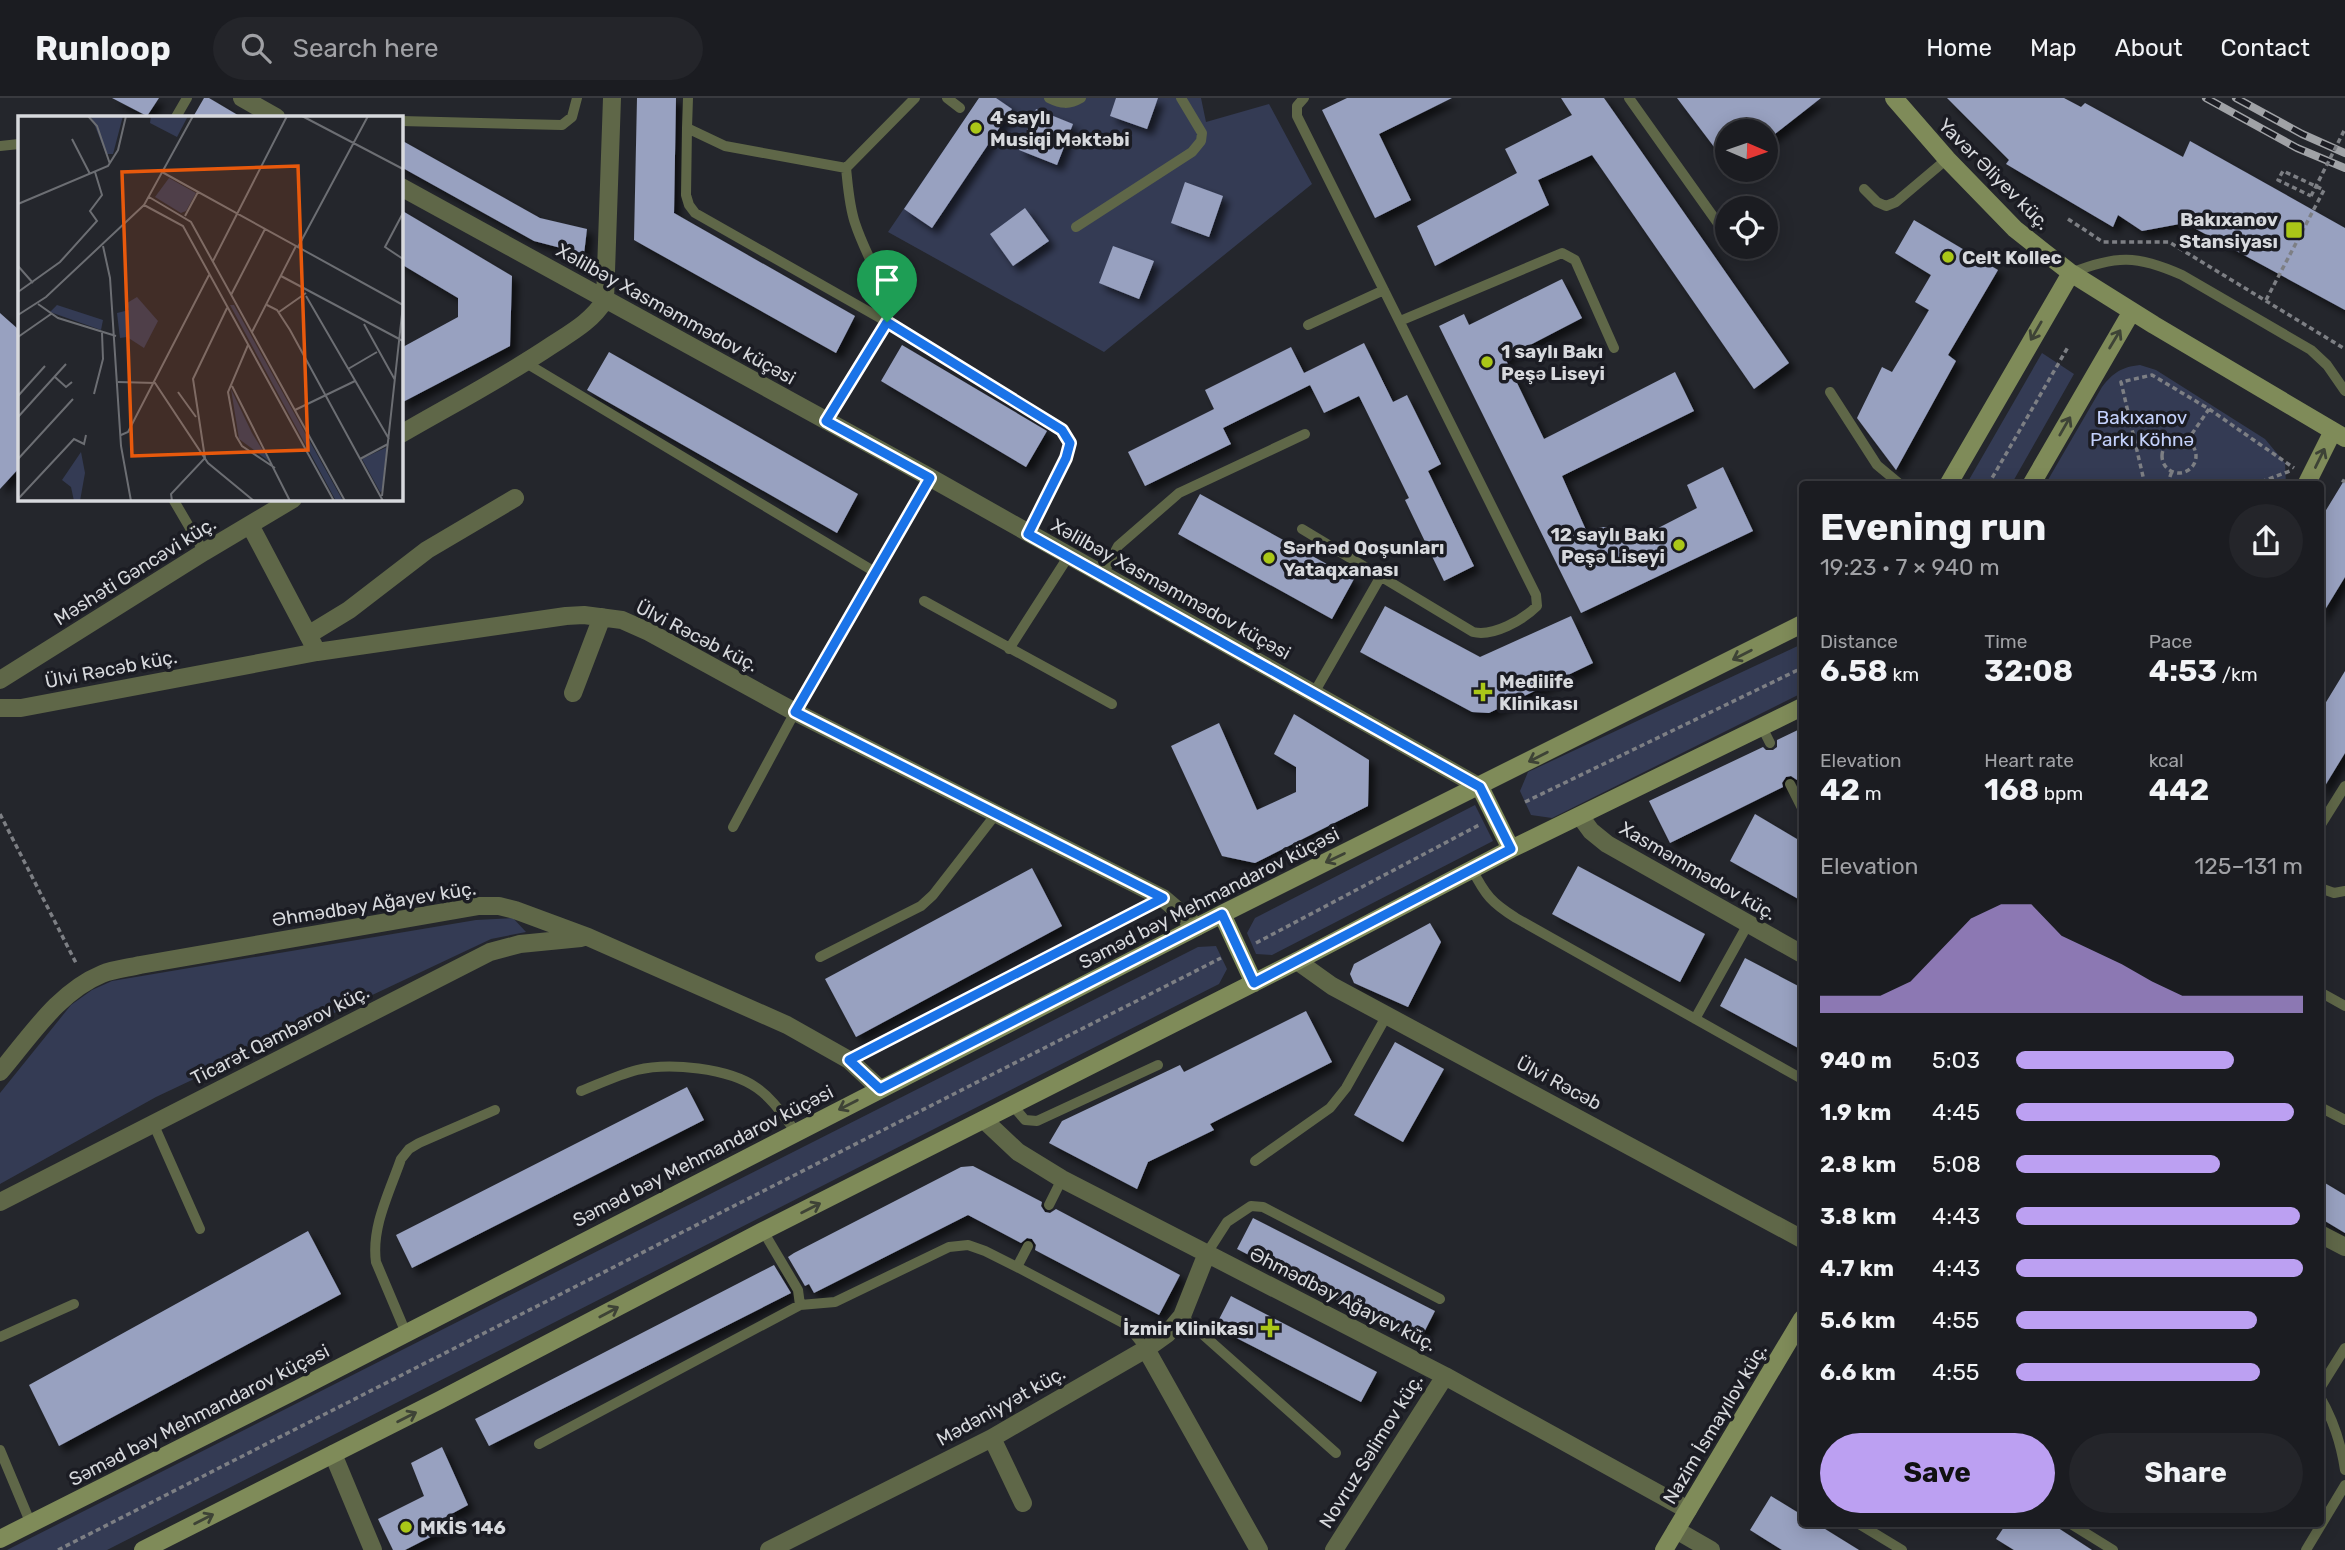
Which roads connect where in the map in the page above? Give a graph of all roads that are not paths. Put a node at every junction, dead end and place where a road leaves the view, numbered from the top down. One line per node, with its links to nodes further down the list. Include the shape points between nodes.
1 (187, 98): 15 (lane)
2 (242, 98): 16 (street)
3 (577, 98): 17 (lane, via 572,117 562,125)
4 (612, 98): 29 (street)
5 (688, 98): 18 (lane)
6 (915, 98): 22 (lane)
7 (947, 98): 14 (lane)
8 (1049, 98): 9 (lane, via 1072,103)
9 (1081, 98)
10 (1181, 98): 26 (lane, via 1202,133 1201,141 1192,152)
11 (1304, 98): 28 (lane, via 1297,106 1297,116)
12 (1629, 98): 25 (lane)
13 (1894, 98): 21 (main road, Yavər Əliyev küç.)
14 (960, 108)
15 (177, 116)
16 (274, 116)
17 (402, 121)
18 (687, 128): 22 (lane, via 725,146); 32 (lane, via 686,195 695,213)
19 (18, 144): 20 (lane)
20 (0, 146)
21 (1947, 159): 24 (lane, via 1886,206); 27 (main road, Yavər Əliyev küç., via 2015,229)
22 (846, 168): 32 (lane, via 855,223 882,284)
23 (402, 188): 29 (street, Xəlilbəy Xasməmmədov küçəsi)
24 (1864, 189)
25 (1715, 219)
26 (1076, 227)
27 (2071, 273): 30 (main road, Yavər Əliyev küç.); 36 (lane, via 2095,264 2135,259 2171,270 2311,350); 44 (main road, one-way to 44)
28 (1384, 290): 31 (lane); 33 (lane)
29 (605, 300): 35 (street, via 588,322); 38 (street, Xəlilbəy Xasməmmədov küçəsi)
30 (2132, 311): 41 (main road, Yavər Əliyev küç.); 45 (main road, one-way to 30)
31 (1400, 321): 34 (lane, via 1562,253 1575,260); 57 (lane, via 1536,595 1537,606 1481,634)
32 (887, 322): 38 (lane); 52 (lane, via 1062,430 1070,443 1066,458)
33 (1308, 325)
34 (1614, 348)
35 (526, 363): 39 (street); 55 (lane)
36 (2345, 391)
37 (1830, 392): 43 (lane, via 1877,465)
38 (826, 421): 42 (street, Xəlilbəy Xasməmmədov küçəsi)
39 (402, 433)
40 (1305, 434): 56 (lane, via 1180,493 1118,546)
41 (2339, 435): 46 (main road, one-way to 41)
42 (930, 478): 52 (street, Xəlilbəy Xasməmmədov küçəsi); 55 (lane)
43 (1896, 481)
44 (1950, 481)
45 (2033, 481)
46 (2309, 481)
47 (515, 498): 61 (street, via 427,550)
48 (174, 500): 53 (lane)
49 (291, 500): 50 (street, Məshəti Gəncəvi küç.)
50 (250, 525): 53 (street, Məshəti Gəncəvi küç.); 61 (street)
51 (1302, 529): 57 (lane)
52 (1028, 534): 54 (street, Xəlilbəy Xasməmmədov küçəsi)
53 (204, 552): 64 (street, Məshəti Gəncəvi küç.)
54 (1068, 556): 56 (street, Xəlilbəy Xasməmmədov küçəsi); 62 (lane)
55 (875, 572): 70 (lane)
56 (1102, 576): 65 (street, Xəlilbəy Xasməmmədov küçəsi)
57 (1381, 576): 65 (lane)
58 (924, 601): 62 (lane)
59 (602, 617): 63 (street, Ülvi Rəcəb küç., via 566,616); 66 (street); 70 (street, Ülvi Rəcəb küç., via 649,632)
60 (1799, 626): 73 (main road, Səməd bəy Mehmandarov küçəsi, one-way to 73)
61 (308, 635): 63 (street)
62 (1009, 649): 67 (lane)
63 (317, 652): 68 (street, Ülvi Rəcəb küç., via 21,708)
64 (0, 680)
65 (1314, 693): 73 (street, Xəlilbəy Xasməmmədov küçəsi)
66 (573, 694)
67 (1112, 704)
68 (0, 708)
69 (1799, 709): 76 (main road, via 1766,735)
70 (795, 712): 75 (street, Ülvi Rəcəb küç.); 78 (lane)
71 (1790, 784): 74 (lane)
72 (2345, 786): 77 (lane)
73 (1480, 787): 79 (main road); 84 (main road, Səməd bəy Mehmandarov küçəsi, one-way to 84)
74 (1799, 802)
75 (996, 814): 83 (street, Ülvi Rəcəb küç.); 89 (lane, via 920,906)
76 (1580, 816): 79 (main road); 85 (street, Xasməmmədov küç., via 1608,844)
77 (2324, 820)
78 (733, 827)
79 (1511, 849): 80 (main road)
80 (1472, 869): 90 (main road); 95 (lane, via 1493,903)
81 (2324, 889): 82 (lane)
82 (2345, 891)
83 (1163, 898): 86 (street, Ülvi Rəcəb küç.); 96 (lane)
84 (1222, 914): 86 (main road, Səməd bəy Mehmandarov küçəsi); 91 (main road)
85 (1748, 924): 88 (street, Xasməmmədov küç.); 95 (lane)
86 (1197, 927): 100 (main road, Səməd bəy Mehmandarov küçəsi)
87 (588, 937): 96 (street, Əhmədbəy Ağayev küç., via 787,1025); 98 (street, Əhmədbəy Ağayev küç., via 515,910 479,906 105,973 70,992); 107 (street, Ticarət Qəmbərov küç., via 490,952)
88 (1799, 952)
89 (820, 957)
90 (1297, 961): 91 (main road); 94 (street, Ülvi Rəcəb)
91 (1254, 983): 102 (main road)
92 (2324, 994): 93 (lane)
93 (2345, 1006)
94 (1387, 1015): 109 (lane, via 1330,1108); 116 (street, Ülvi Rəcəb)
95 (1695, 1019): 99 (lane)
96 (849, 1060): 100 (street, Əhmədbəy Ağayev küç.)
97 (1158, 1065): 102 (lane, via 1037,1121 1025,1120)
98 (0, 1072)
99 (1799, 1077)
100 (880, 1089): 108 (main road, Səməd bəy Mehmandarov küçəsi, one-way to 108)
101 (581, 1091): 108 (lane, via 652,1067 718,1072 758,1088)
102 (1013, 1106): 105 (main road)
103 (2324, 1109): 106 (lane)
104 (495, 1110): 126 (lane, via 419,1143 401,1159 374,1249)
105 (984, 1120): 110 (street, Əhmədbəy Ağayev küç., via 1018,1152); 114 (main road, one-way to 105)
106 (2345, 1120)
107 (153, 1123): 111 (street, Ticarət Qəmbərov küç.); 113 (lane)
108 (796, 1132): 126 (main road, Səməd bəy Mehmandarov küçəsi)
109 (1255, 1161)
110 (1062, 1179): 112 (lane); 119 (street, Əhmədbəy Ağayev küç.)
111 (0, 1202)
112 (1049, 1205)
113 (201, 1229)
114 (764, 1231): 123 (lane, via 798,1290); 137 (main road, one-way to 114)
115 (2324, 1236): 118 (street)
116 (1799, 1237)
117 (1028, 1246): 120 (lane)
118 (2345, 1247)
119 (1207, 1253): 121 (lane, via 1227,1222 1251,1206 1263,1207); 124 (street, Mədəniyyət küç.); 130 (street, Əhmədbəy Ağayev küç.)
120 (1017, 1266): 123 (lane, via 968,1245 948,1247 835,1302); 129 (lane, via 1127,1325)
121 (1440, 1299)
122 (74, 1304): 127 (lane)
123 (800, 1304): 134 (lane)
124 (1182, 1317): 129 (street, Mədəniyyət küç.); 136 (lane)
125 (1799, 1324): 141 (main road, Nazim İsmayılov küç.)
126 (406, 1333): 143 (main road, Səməd bəy Mehmandarov küçəsi)
127 (0, 1337)
128 (2345, 1348): 131 (lane)
129 (1146, 1349): 133 (street, Mədəniyyət küç.); 152 (street)
130 (1445, 1376): 141 (street, Əhmədbəy Ağayev küç.); 153 (street, Novruz Səlimov küç.)
131 (2324, 1382)
132 (2324, 1404): 138 (lane, via 2342,1446)
133 (992, 1438): 140 (street); 151 (street, Mədəniyyət küç.)
134 (539, 1444)
135 (0, 1450): 143 (lane)
136 (1336, 1453)
137 (333, 1454): 149 (main road, one-way to 137); 150 (street)
138 (2345, 1470)
139 (2345, 1485): 142 (lane)
140 (1023, 1503)
141 (1688, 1510): 147 (main road, Nazim İsmayılov küç.)
142 (2324, 1520)
143 (31, 1524): 148 (main road, Səməd bəy Mehmandarov küçəsi)
144 (1864, 1527): 156 (lane)
145 (2076, 1527): 157 (lane)
146 (2320, 1527): 158 (lane)
147 (1676, 1530): 154 (main road, Nazim İsmayılov küç.); 155 (street)
148 (0, 1539)
149 (143, 1550)
150 (373, 1550)
151 (769, 1550)
152 (1259, 1550)
153 (1334, 1550)
154 (1664, 1550)
155 (1711, 1550)
156 (1902, 1550)
157 (2113, 1550)
158 (2306, 1550)

